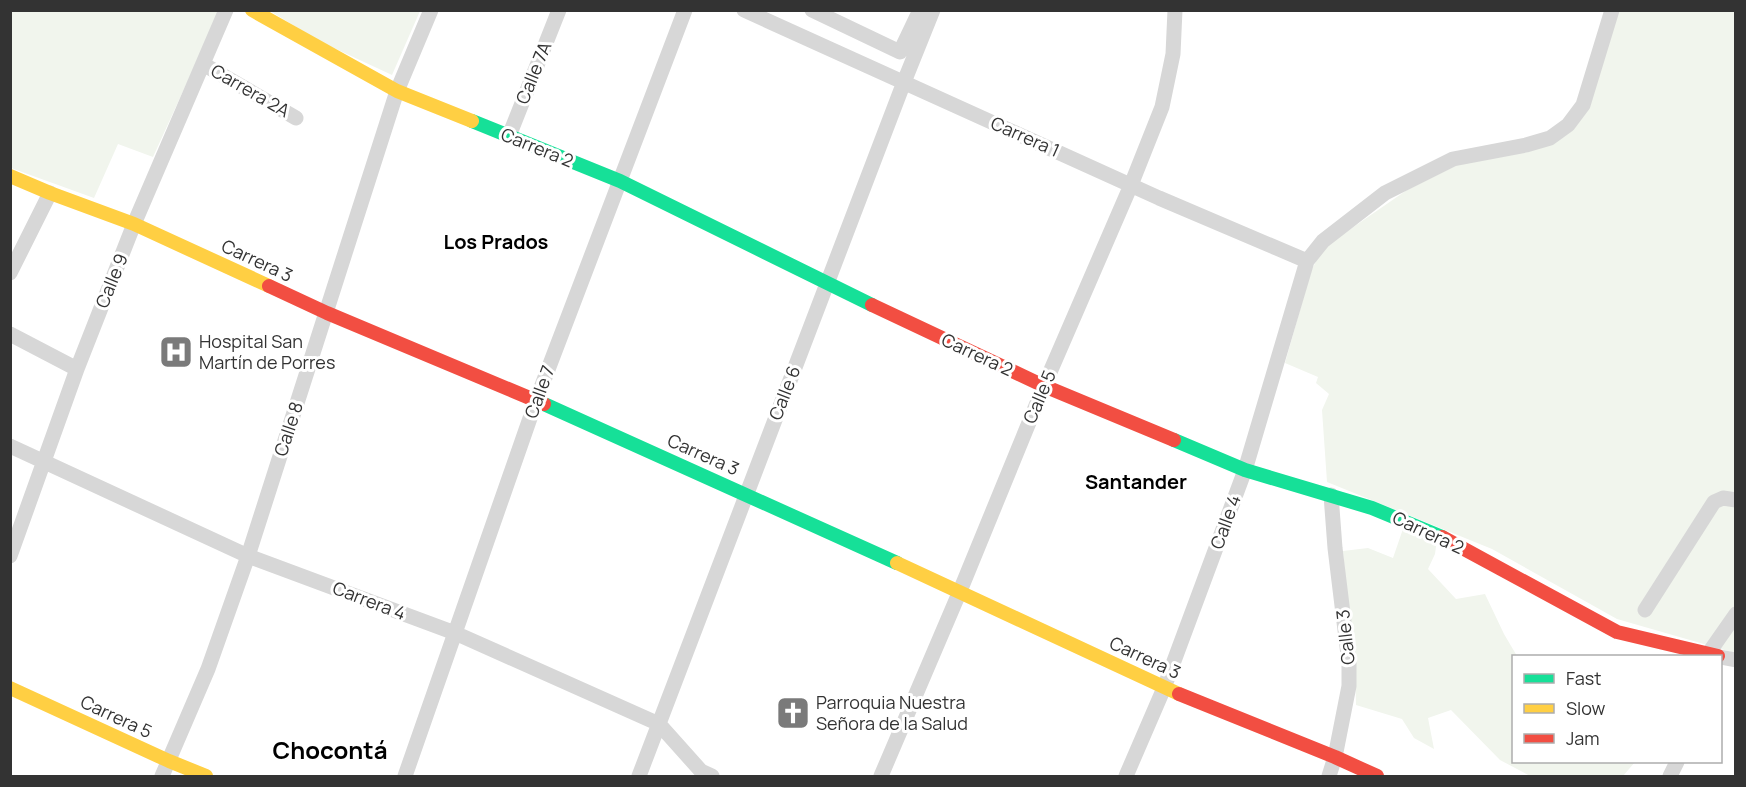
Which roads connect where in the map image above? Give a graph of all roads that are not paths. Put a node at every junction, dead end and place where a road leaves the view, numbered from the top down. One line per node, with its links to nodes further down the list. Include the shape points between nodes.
1 (226, 10): 12 (street, Calle 9)
2 (252, 10): 14 (street, Carrera 2)
3 (431, 10): 14 (street, Calle 8)
4 (559, 10): 16 (street, Calle 7A)
5 (685, 10): 18 (street, Calle 7)
6 (744, 10): 13 (street, Carrera 1)
7 (812, 10): 8 (street, via 900,51)
8 (920, 10)
9 (933, 10): 13 (street, Calle 6)
10 (1175, 10): 19 (street, Calle 5, via 1173,54 1162,107)
11 (1612, 10): 22 (street, via 1583,105 1568,125 1550,138 1453,159 1385,193 1323,241)
12 (203, 64): 15 (street, Carrera 2A); 21 (street, Calle 9)
13 (904, 82): 19 (street, Carrera 1); 24 (street, Calle 6)
14 (397, 91): 16 (street, Carrera 2); 25 (street, Calle 8)
15 (296, 117)
16 (509, 136): 18 (street, Carrera 2)
17 (10, 176): 20 (street, Carrera 3)
18 (620, 181): 24 (street, Carrera 2); 29 (street, Calle 7)
19 (1131, 185): 22 (street, Carrera 1); 28 (street, Calle 5)
20 (50, 193): 21 (street, Carrera 3); 23 (street)
21 (134, 224): 25 (street, Carrera 3); 27 (street, Calle 9)
22 (1307, 261): 32 (street, Calle 4)
23 (12, 266)
24 (827, 284): 28 (street, Carrera 2); 33 (street, Calle 6)
25 (327, 314): 29 (street, Carrera 3); 37 (street, Calle 8)
26 (10, 334): 27 (street)
27 (77, 369): 31 (street, Calle 9)
28 (1044, 386): 32 (street, Carrera 2); 38 (street, Calle 5)
29 (536, 401): 33 (street, Carrera 3); 41 (street, Calle 7)
30 (10, 446): 31 (street, Carrera 4)
31 (44, 462): 36 (street, Calle 9); 37 (street, Carrera 4)
32 (1245, 470): 34 (street, Carrera 2); 45 (street, Calle 4)
33 (747, 494): 38 (street, Carrera 3); 46 (street, Calle 6)
34 (1331, 495): 42 (street, Carrera 2, via 1437,534 1617,632); 47 (street, Calle 3, via 1350,663)
35 (1736, 500): 39 (street, via 1723,498 1714,502)
36 (10, 556)
37 (248, 556): 41 (street, Carrera 4); 48 (street, Calle 8, via 208,669)
38 (960, 591): 45 (street, Carrera 3); 55 (street, Calle 5)
39 (1644, 610)
40 (1736, 614): 43 (street)
41 (455, 633): 46 (street, Carrera 4); 52 (street, Calle 7)
42 (1709, 655)
43 (1722, 655)
44 (10, 688): 48 (street, Carrera 5)
45 (1164, 688): 47 (street, Carrera 3); 56 (street, Calle 4)
46 (659, 724): 53 (street, Calle 6); 54 (street, Carrera 4, via 701,771)
47 (1335, 757): 57 (street, Calle 3); 58 (street, Carrera 3)
48 (169, 761): 50 (street, Calle 8); 51 (street, Carrera 5)
49 (1677, 763): 59 (street)
50 (162, 777)
51 (206, 777)
52 (405, 777)
53 (639, 777)
54 (712, 777)
55 (881, 777)
56 (1126, 777)
57 (1329, 777)
58 (1377, 777)
59 (1670, 777)

